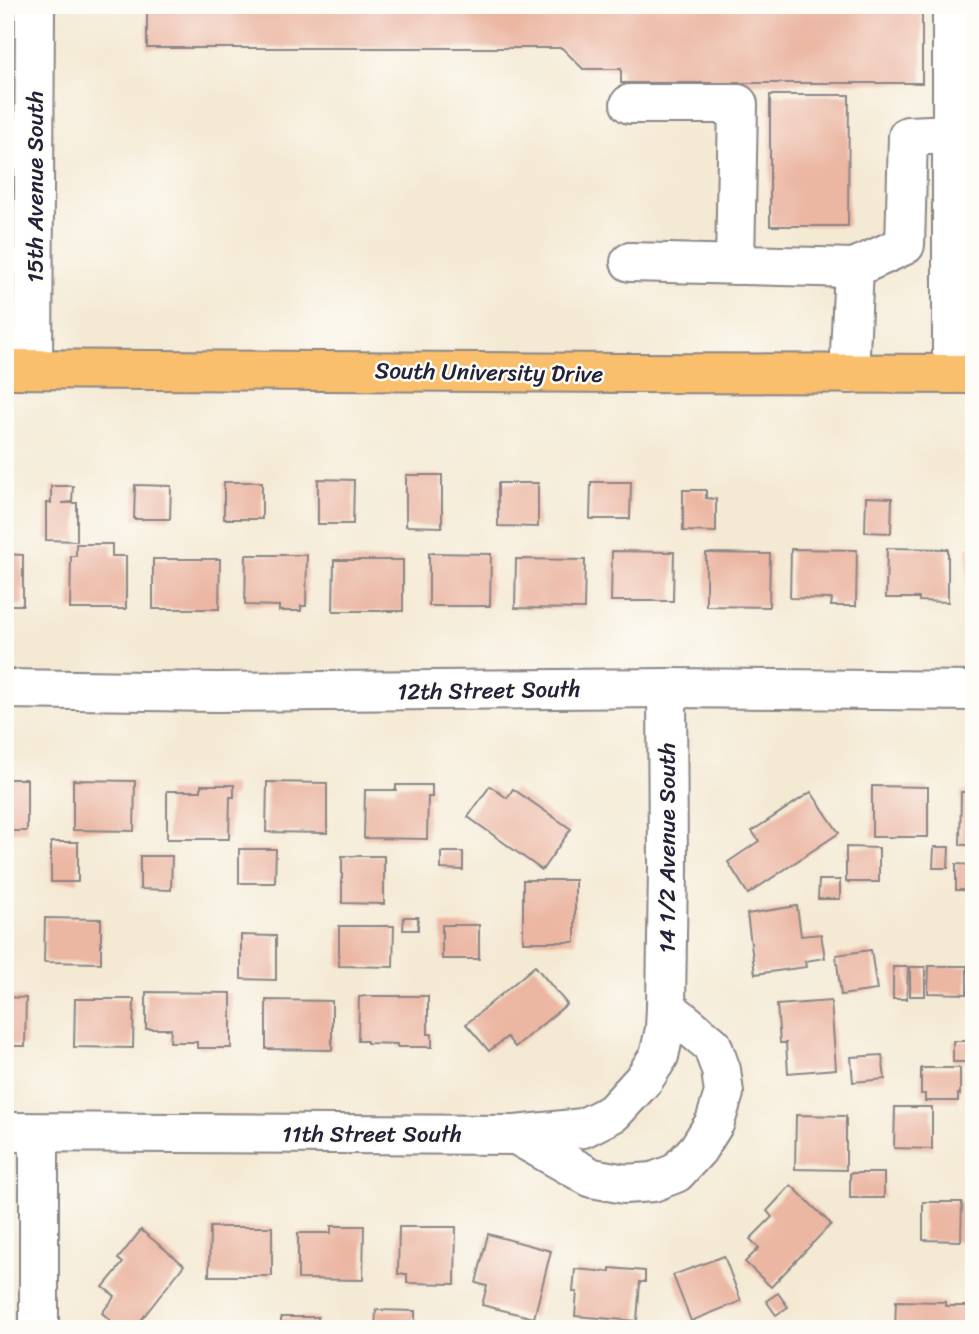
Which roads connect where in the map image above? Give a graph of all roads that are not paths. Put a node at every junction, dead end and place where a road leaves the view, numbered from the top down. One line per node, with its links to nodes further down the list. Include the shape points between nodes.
1 (35, 5): 3 (street, 15th Avenue South)
2 (952, 5): 5 (street)
3 (20, 100): 10 (street, 15th Avenue South)
4 (630, 104): 7 (street, via 738,104)
5 (952, 134): 8 (street, via 908,136 905,245); 9 (street)
6 (630, 262): 7 (street)
7 (735, 265): 8 (street)
8 (854, 268): 11 (street)
9 (963, 282): 12 (street)
10 (19, 369): 11 (main road, South University Drive)
11 (849, 374): 12 (main road, South University Drive)
12 (963, 374)
13 (667, 688): 14 (street, 12th Street South); 15 (street, 12th Street South); 16 (street, 14 1/2 Avenue South)
14 (5, 689)
15 (974, 691)
16 (666, 1007): 18 (street, 11th Street South, via 659,1056 613,1113 583,1128); 18 (street, via 712,1045 724,1093 715,1122 676,1173 635,1184 592,1178)
17 (22, 1133): 18 (street, 11th Street South); 19 (street)
18 (516, 1135)
19 (39, 1329)

